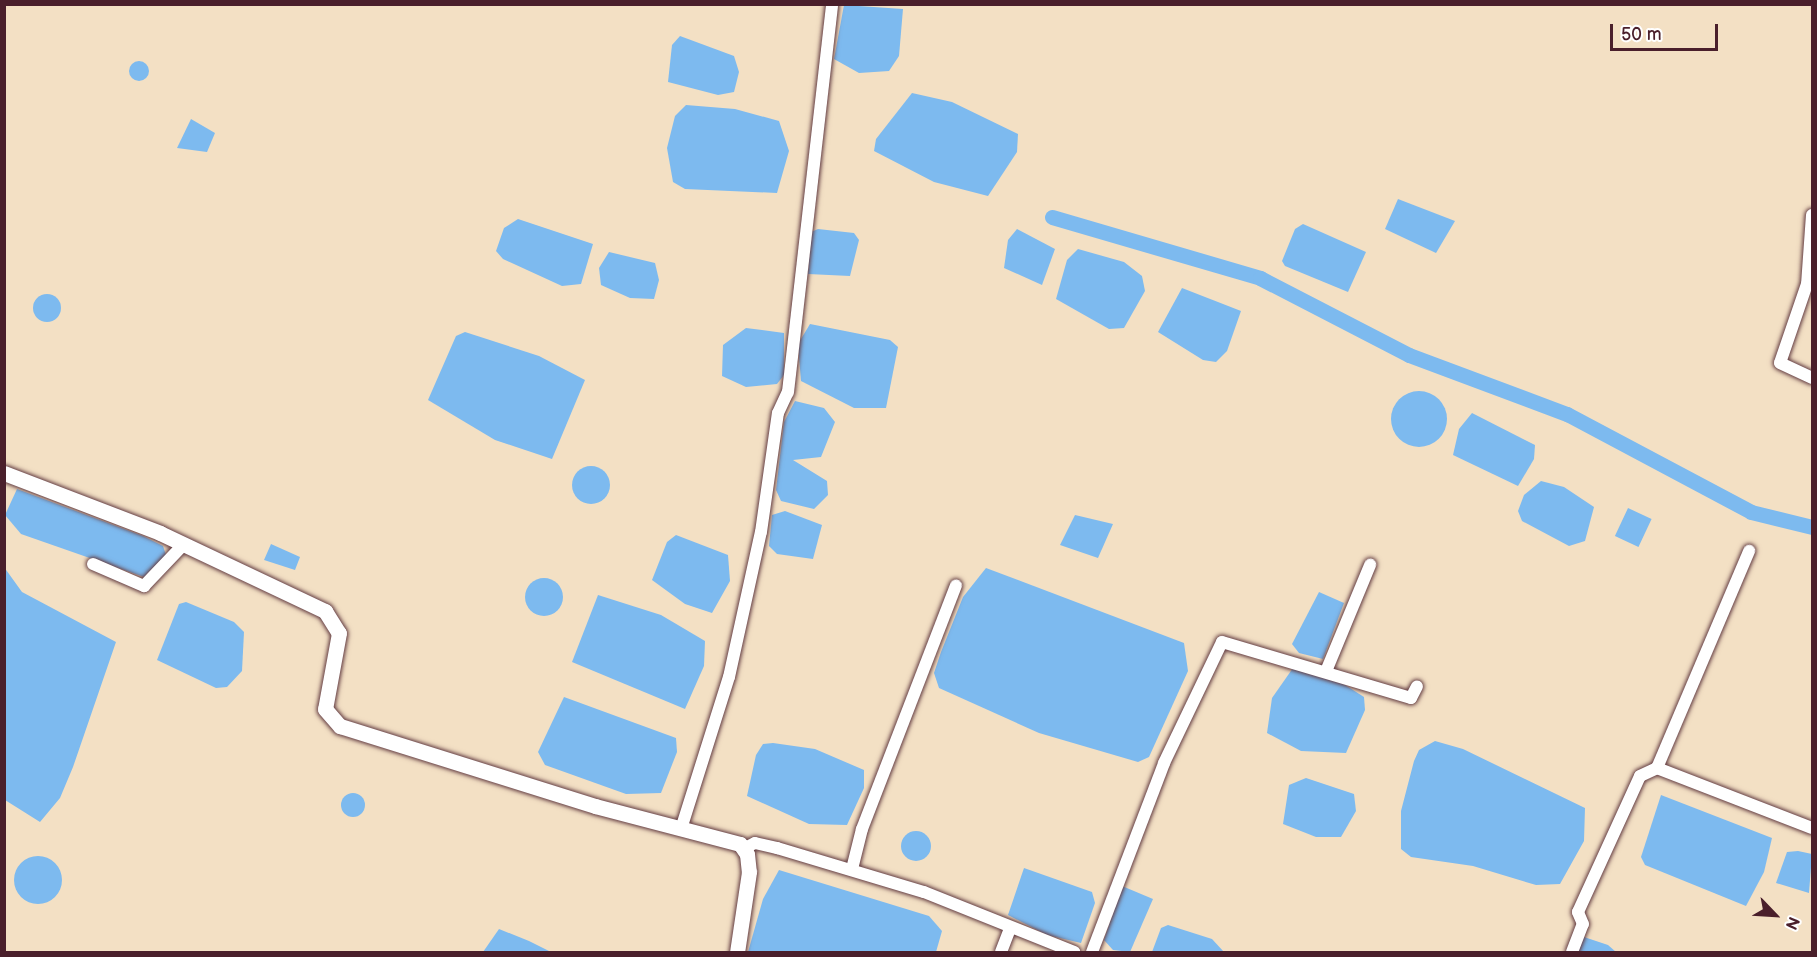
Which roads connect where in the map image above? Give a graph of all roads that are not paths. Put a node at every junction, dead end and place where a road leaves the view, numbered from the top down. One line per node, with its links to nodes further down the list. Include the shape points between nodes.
1 (832, 4): 14 (street, via 816,180 801,240 788,392 778,413 761,532 729,677)
2 (1812, 215): 3 (street, via 1807,284 1780,363)
3 (1812, 378)
4 (4, 473): 5 (street)
5 (184, 544): 7 (street, via 144,586); 14 (street, via 299,596 334,618 339,646 325,709 340,726)
6 (1749, 551): 12 (street)
7 (93, 564)
8 (1370, 565): 10 (street)
9 (956, 585): 16 (street, via 862,829)
10 (1327, 669): 11 (street, via 1411,699); 21 (street, via 1228,642 1217,646 1164,763)
11 (1417, 686)
12 (1657, 768): 13 (street); 22 (street, via 1640,776 1578,912 1583,924)
13 (1812, 828)
14 (681, 829): 15 (street)
15 (745, 848): 16 (street, via 755,843); 18 (street, via 749,872)
16 (852, 869): 17 (street)
17 (1010, 928): 19 (street); 20 (street)
18 (737, 952)
19 (1001, 952)
20 (1074, 952)
21 (1092, 952)
22 (1572, 952)

